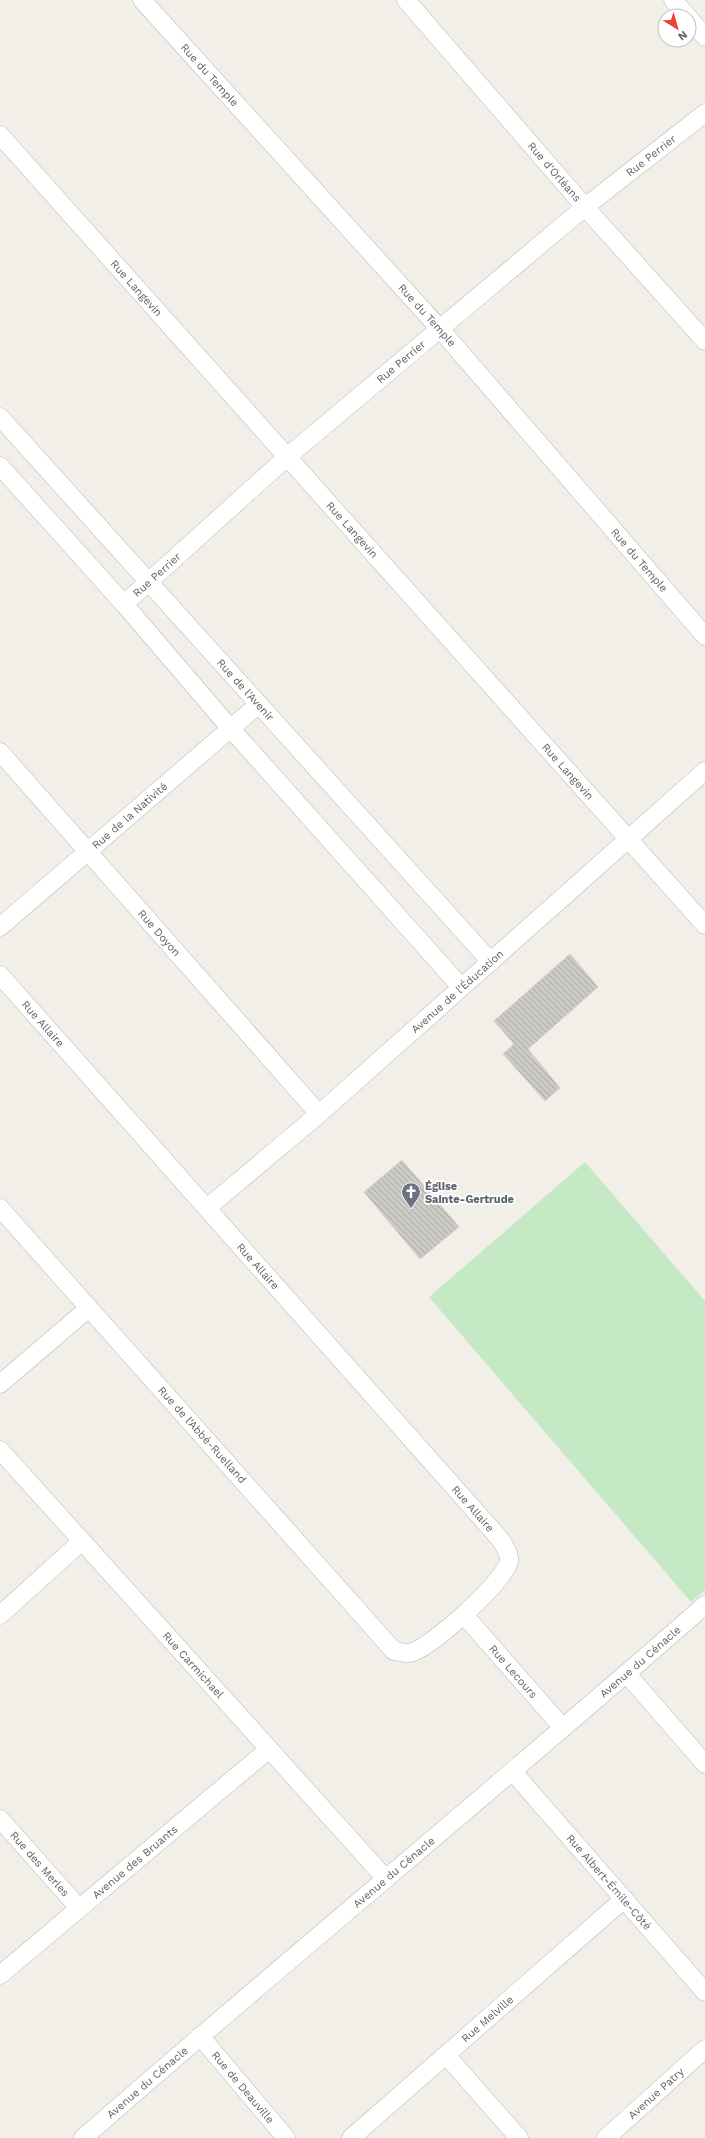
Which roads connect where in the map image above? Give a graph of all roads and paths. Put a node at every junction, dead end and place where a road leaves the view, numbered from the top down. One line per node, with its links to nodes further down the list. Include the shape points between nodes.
1 (142, 0): 10 (street, Rue du Temple)
2 (406, 0): 9 (street, Rue d'Orléans)
3 (673, 0): 4 (street)
4 (680, 8)
5 (697, 28): 6 (street)
6 (705, 37)
7 (705, 113): 9 (street, Rue Perrier)
8 (0, 135): 13 (street, Rue Langevin)
9 (585, 207): 10 (street, Rue Perrier); 11 (street, Rue d'Orléans)
10 (440, 329): 13 (street, Rue Perrier); 17 (street, Rue du Temple)
11 (705, 341)
12 (0, 417): 15 (street, Rue de l'Avenir)
13 (287, 457): 15 (street, Rue Perrier); 22 (street, Rue Langevin)
14 (0, 466): 16 (street)
15 (149, 582): 16 (street, Rue Perrier); 18 (street, Rue de l'Avenir)
16 (124, 604): 19 (street)
17 (705, 636)
18 (260, 704): 19 (street, Rue de la Nativité); 26 (street, Rue de l'Avenir)
19 (231, 730): 23 (street, Rue de la Nativité); 28 (street)
20 (0, 752): 23 (street, Rue Doyon)
21 (705, 771): 22 (street, Avenue de l'Éducation)
22 (629, 840): 24 (street, Rue Langevin); 26 (street, Avenue de l'Éducation)
23 (88, 853): 25 (street, Rue de la Nativité); 29 (street, Rue Doyon)
24 (705, 925)
25 (0, 927)
26 (491, 962): 28 (street, Avenue de l'Éducation)
27 (0, 975): 31 (street, Rue Allaire)
28 (461, 987): 29 (street, Avenue de l'Éducation)
29 (319, 1114): 31 (street, Avenue de l'Éducation)
30 (0, 1208): 32 (street, Rue de l'Abbé-Ruelland)
31 (207, 1208): 38 (street, Rue Allaire, via 500,1539 508,1553 509,1561 504,1572)
32 (89, 1308): 33 (street); 38 (street, Rue de l'Abbé-Ruelland, via 394,1651 409,1654)
33 (0, 1384)
34 (0, 1450): 35 (street, Rue Carmichael)
35 (82, 1541): 37 (street); 41 (street, Rue Carmichael)
36 (705, 1605): 39 (street, Avenue du Cénacle)
37 (0, 1615)
38 (464, 1615): 40 (street, Rue Lecours)
39 (627, 1674): 40 (street, Avenue du Cénacle); 42 (street)
40 (563, 1728): 43 (street, Avenue du Cénacle)
41 (269, 1749): 45 (street, Rue Carmichael); 47 (street, Avenue des Bruants)
42 (705, 1764)
43 (513, 1772): 45 (street, Avenue du Cénacle); 46 (street, Rue Albert-Émile-Côté)
44 (0, 1819): 47 (street, Rue des Merles)
45 (386, 1879): 50 (street, Avenue du Cénacle)
46 (624, 1899): 49 (street, Rue Albert-Émile-Côté); 52 (street, Rue Melville)
47 (79, 1908): 48 (street, Avenue des Bruants)
48 (0, 1975)
49 (705, 1992)
50 (200, 2036): 53 (street, Avenue du Cénacle); 54 (street, Rue de Deauville)
51 (705, 2049): 57 (street, Avenue Patry)
52 (446, 2055): 55 (street, Rue Melville); 56 (street)
53 (83, 2138)
54 (286, 2138)
55 (351, 2138)
56 (519, 2138)
57 (606, 2138)

